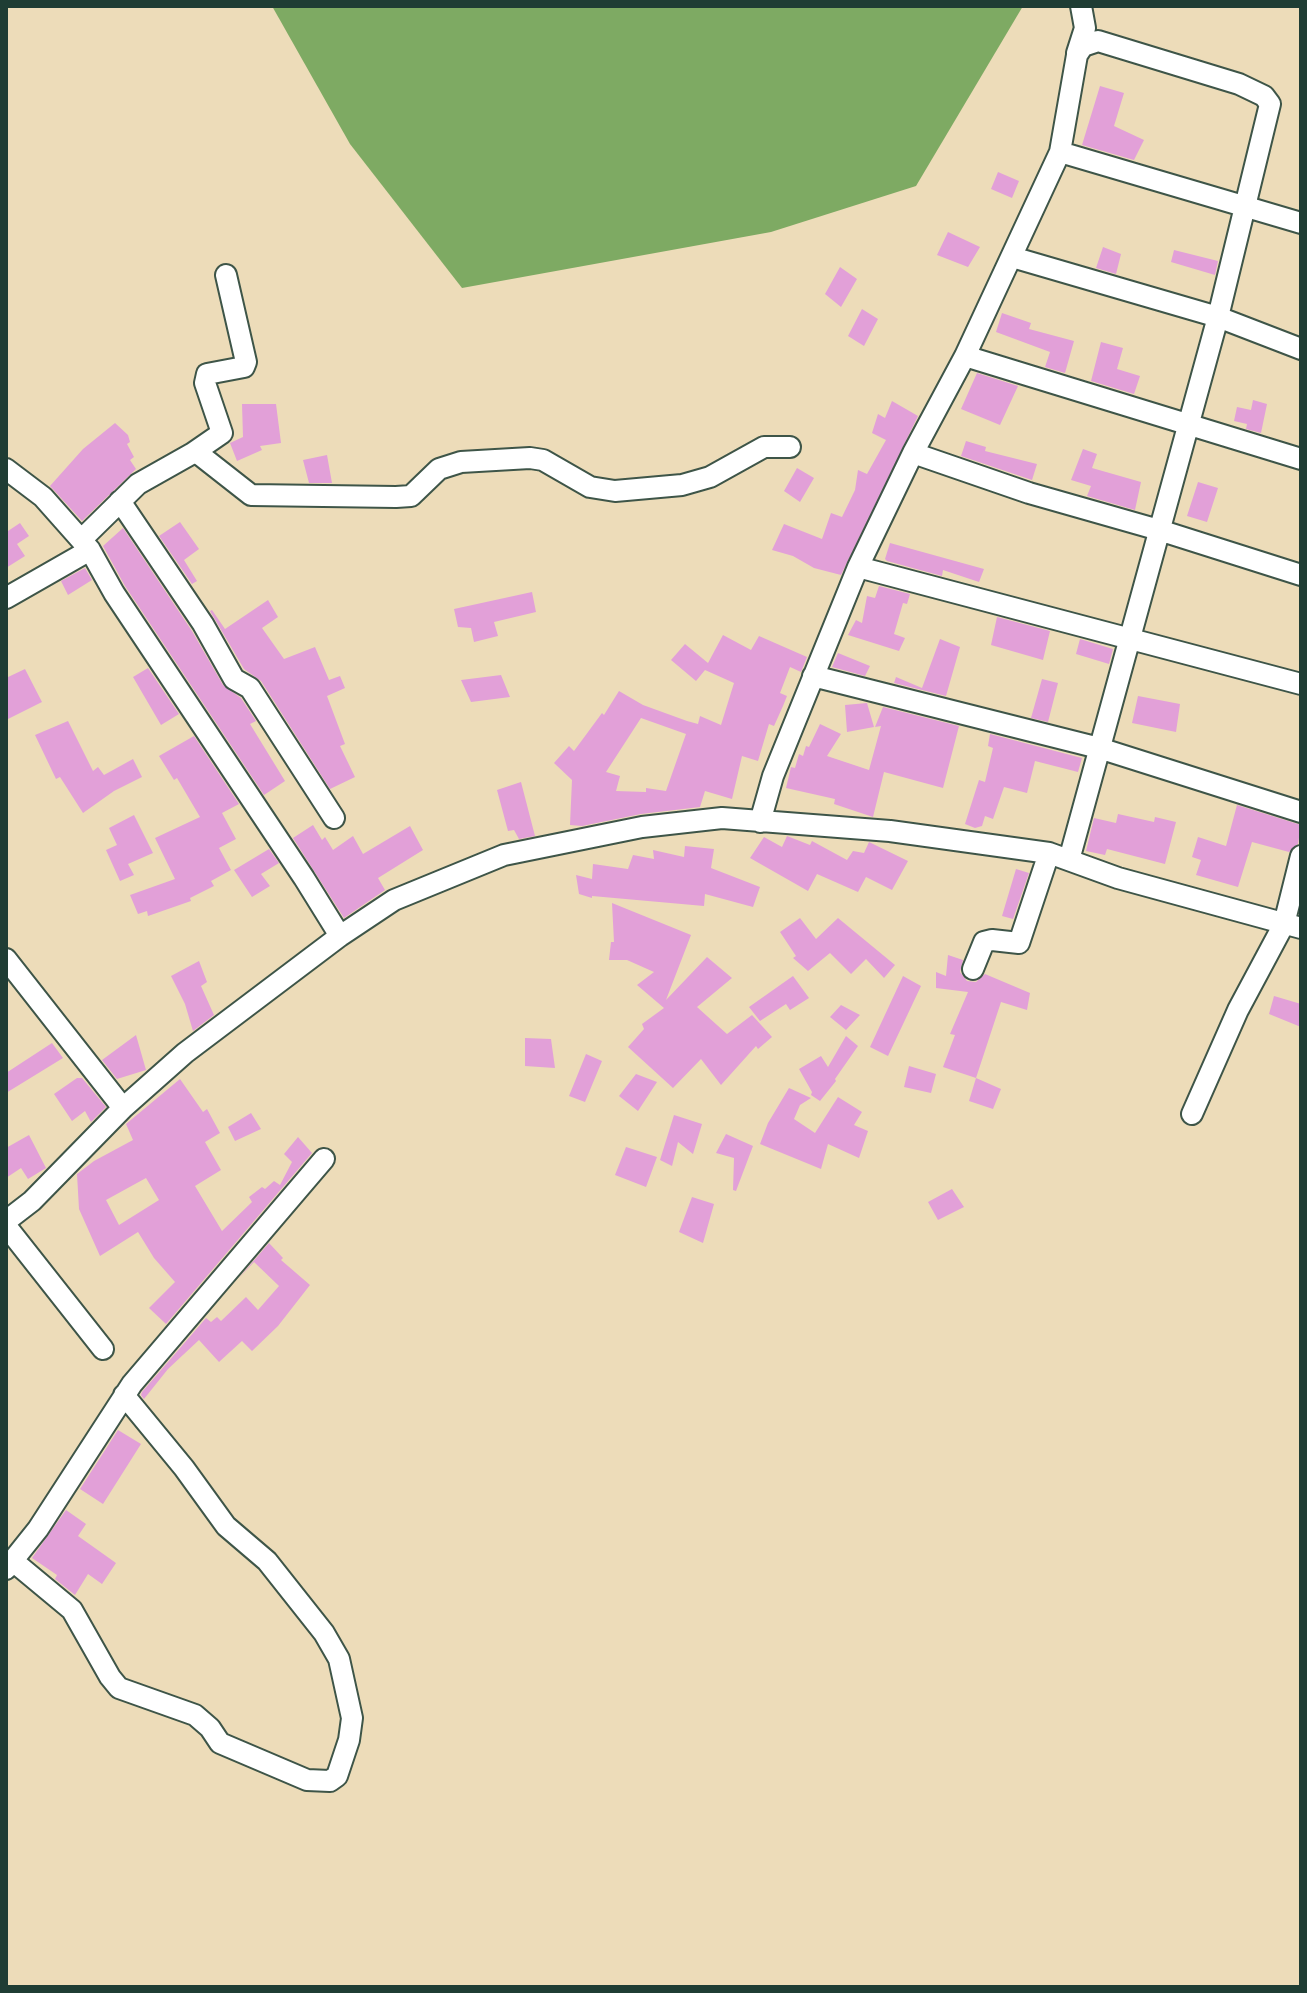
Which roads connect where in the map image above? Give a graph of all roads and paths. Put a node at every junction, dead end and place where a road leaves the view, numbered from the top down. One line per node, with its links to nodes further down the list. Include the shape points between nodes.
1 (1081, 6): 2 (street, via 1085,28)
2 (1077, 55): 3 (street); 4 (street, via 1098,41 1264,96 1270,112)
3 (1060, 152): 4 (street); 6 (street)
4 (1246, 207): 5 (street); 8 (street)
5 (1301, 223)
6 (1012, 257): 8 (street); 10 (street)
7 (226, 275): 13 (street, via 246,362 244,367 207,374 205,383 222,433)
8 (1218, 317): 9 (street); 11 (street)
9 (1301, 349)
10 (965, 356): 11 (street); 14 (street)
11 (1188, 424): 15 (street); 18 (street)
12 (790, 447): 13 (street, via 764,447 710,477 682,485 615,491 590,487 543,460 461,462 439,469 411,496 396,497 251,495)
13 (193, 453): 17 (street, via 138,484)
14 (913, 453): 18 (street); 20 (street)
15 (1301, 459)
16 (6, 469): 19 (street, via 43,497)
17 (120, 501): 19 (street); 28 (street, via 234,679 250,688)
18 (1159, 530): 21 (street); 23 (street)
19 (86, 545): 22 (street); 34 (street)
20 (858, 567): 23 (street); 24 (street)
21 (1301, 575)
22 (6, 597)
23 (1128, 637): 25 (street); 26 (street)
24 (813, 676): 26 (street); 29 (street)
25 (1301, 684)
26 (1099, 748): 27 (street); 32 (street)
27 (1301, 812)
28 (334, 818)
29 (760, 822): 30 (street, via 890,831); 34 (street, via 722,818 642,827 504,855 394,900)
30 (1049, 853): 32 (street); 36 (street, via 1019,943 984,942)
31 (1301, 856): 33 (street)
32 (1069, 860): 33 (street)
33 (1292, 926): 38 (street, via 1238,1010)
34 (340, 936): 37 (street, via 185,1053)
35 (6, 959): 37 (street)
36 (973, 969)
37 (123, 1108): 40 (street)
38 (1192, 1114)
39 (324, 1159): 42 (street)
40 (6, 1224): 41 (street)
41 (103, 1349)
42 (124, 1395): 43 (street); 43 (street, via 226,1526 267,1561 339,1659 352,1718 337,1776 330,1781 307,1780 220,1743 195,1715 119,1688 72,1610)
43 (9, 1565)

